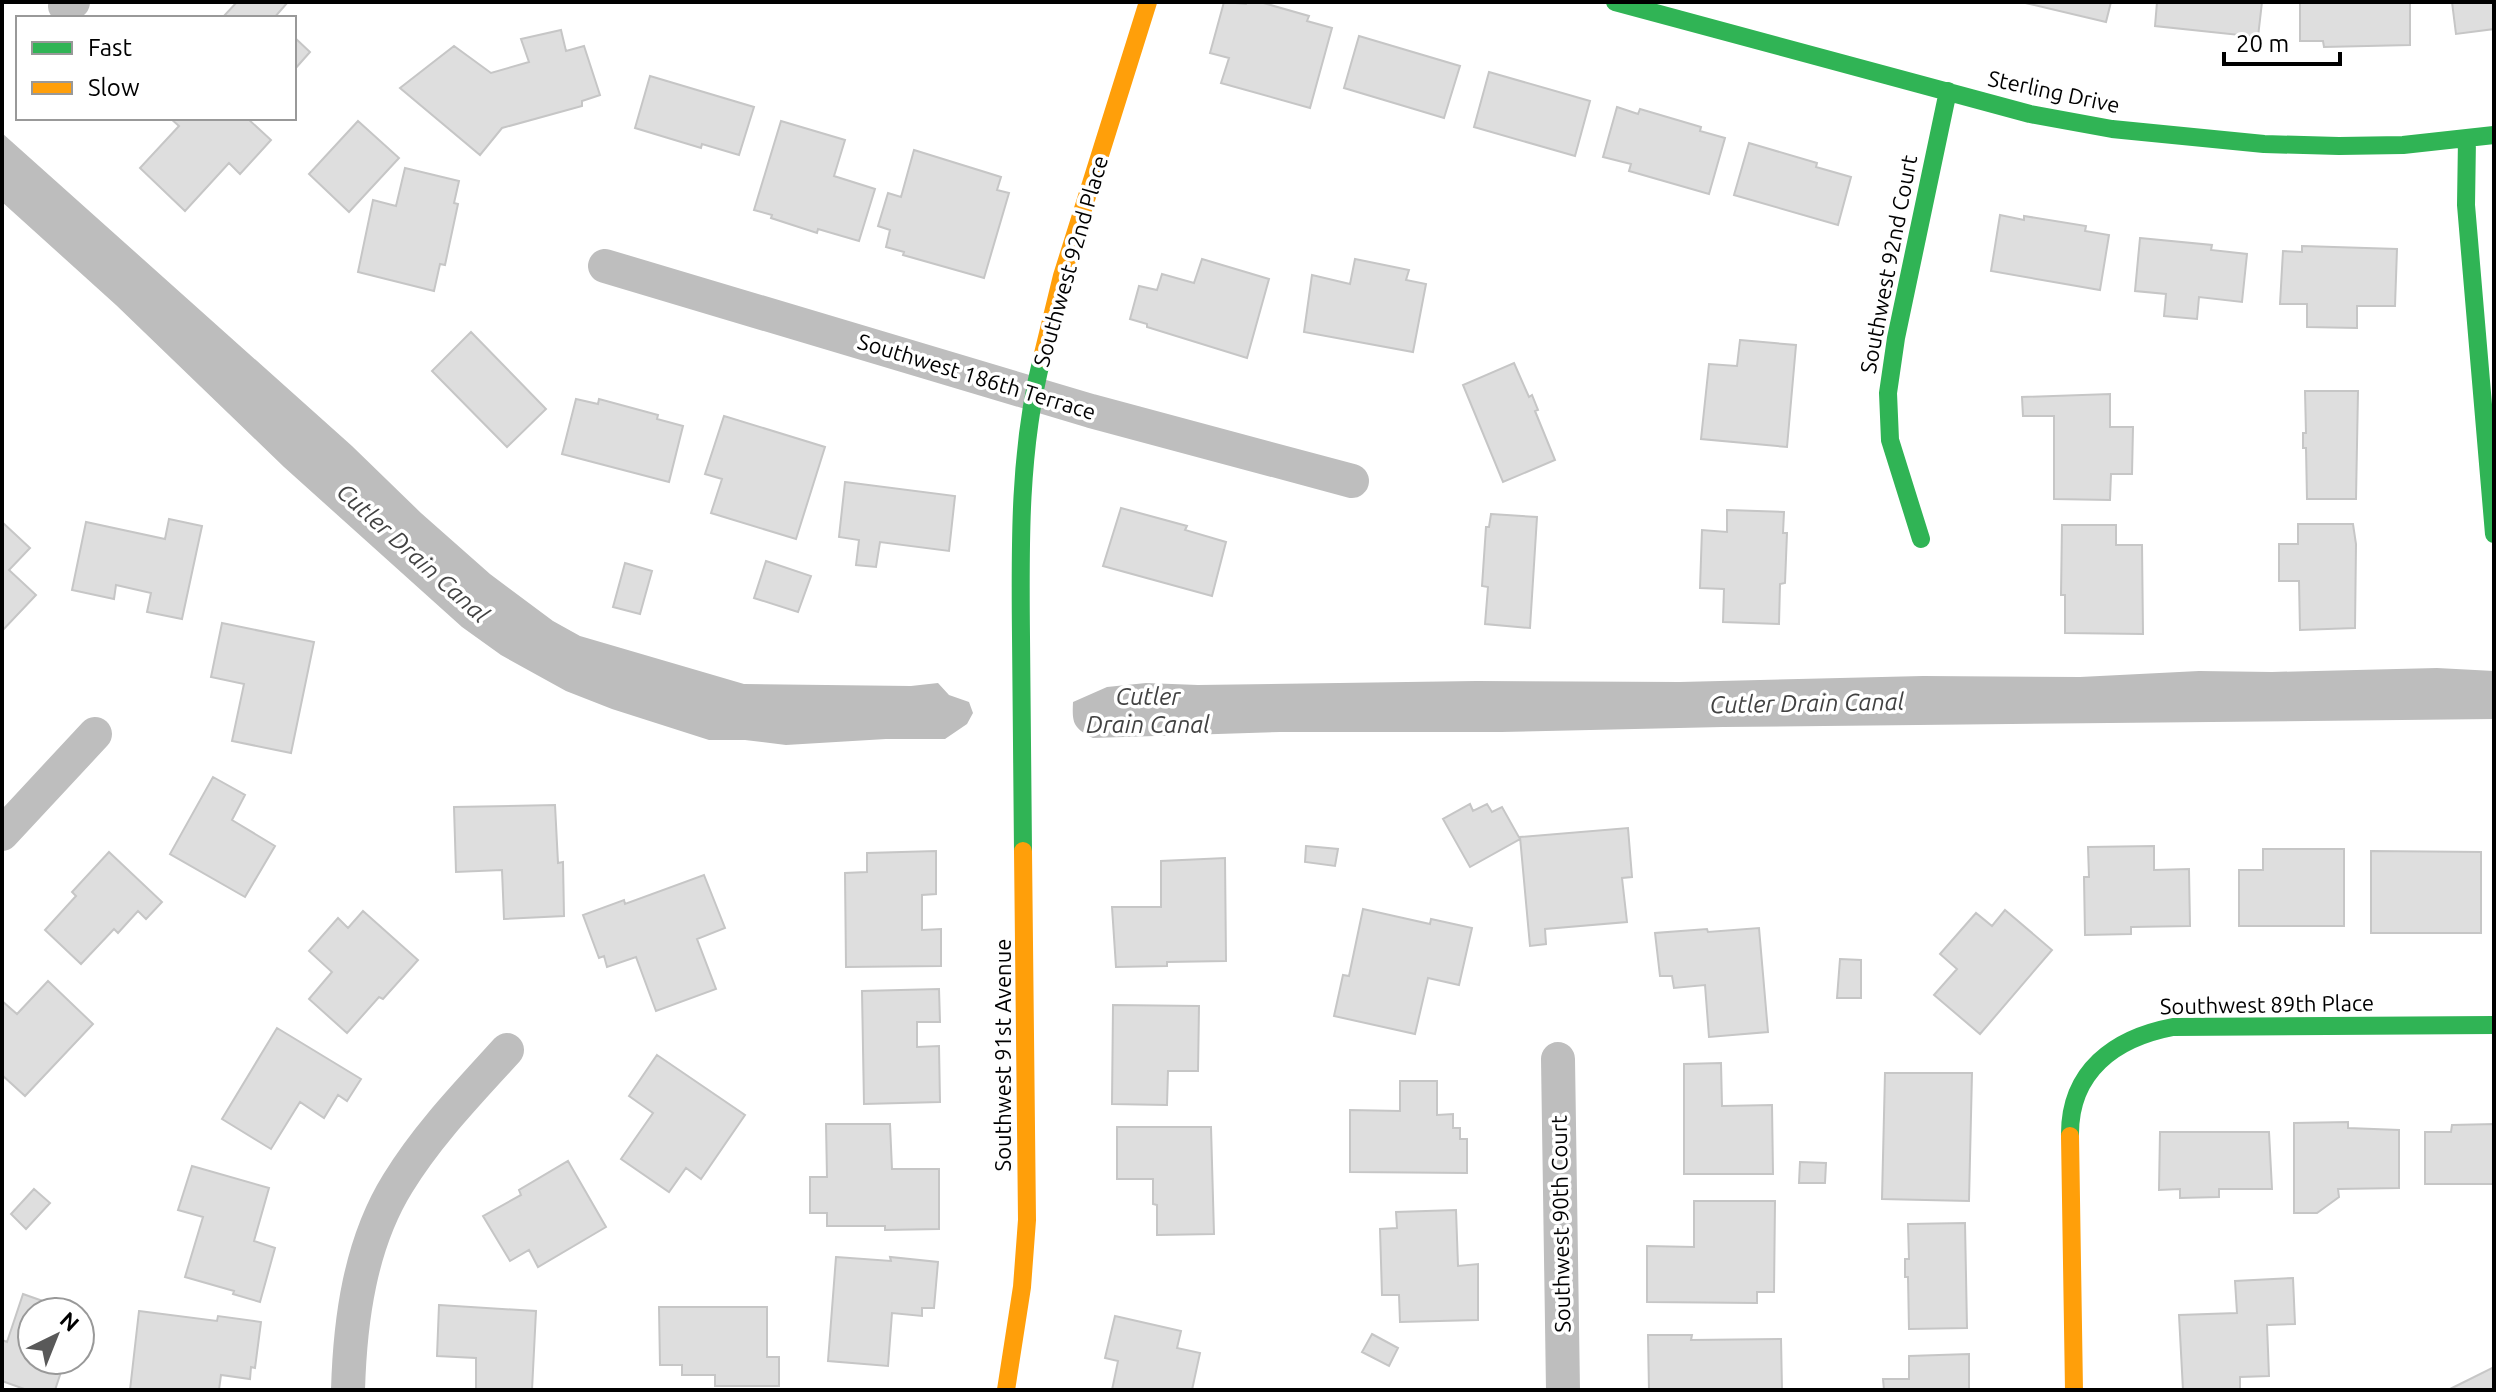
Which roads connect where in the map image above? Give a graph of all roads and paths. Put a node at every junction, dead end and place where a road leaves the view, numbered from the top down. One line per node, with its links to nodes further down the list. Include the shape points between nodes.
1 (1148, 2): 8 (street, Southwest 92nd Place, via 1062,276)
2 (1615, 2): 3 (street, Sterling Drive)
3 (1715, 16): 4 (street, Sterling Drive)
4 (1948, 91): 6 (street, Sterling Drive, via 2030,114 2189,138 2339,146); 11 (street, Southwest 92nd Court, via 1888,393 1890,440)
5 (2494, 135): 6 (street, Sterling Drive)
6 (2467, 139): 10 (street, via 2466,205)
7 (605, 266): 8 (street, Southwest 186th Terrace)
8 (1033, 394): 9 (street, Southwest 186th Terrace); 12 (street, Southwest 92nd Place, via 1020,564)
9 (1352, 481)
10 (2494, 534)
11 (1921, 539)
12 (1023, 718): 19 (street, Southwest 91st Avenue, via 1027,1220)
13 (95, 734): 14 (street)
14 (2, 834)
15 (2494, 1025): 21 (street, Southwest 89th Place, via 2173,1027 2140,1033 2108,1052 2086,1076 2070,1126)
16 (507, 1050): 18 (street, via 421,1149 378,1222 355,1306)
17 (1558, 1059): 20 (street, Southwest 90th Court)
18 (348, 1390)
19 (1006, 1390)
20 (1563, 1390)
21 (2074, 1390)

